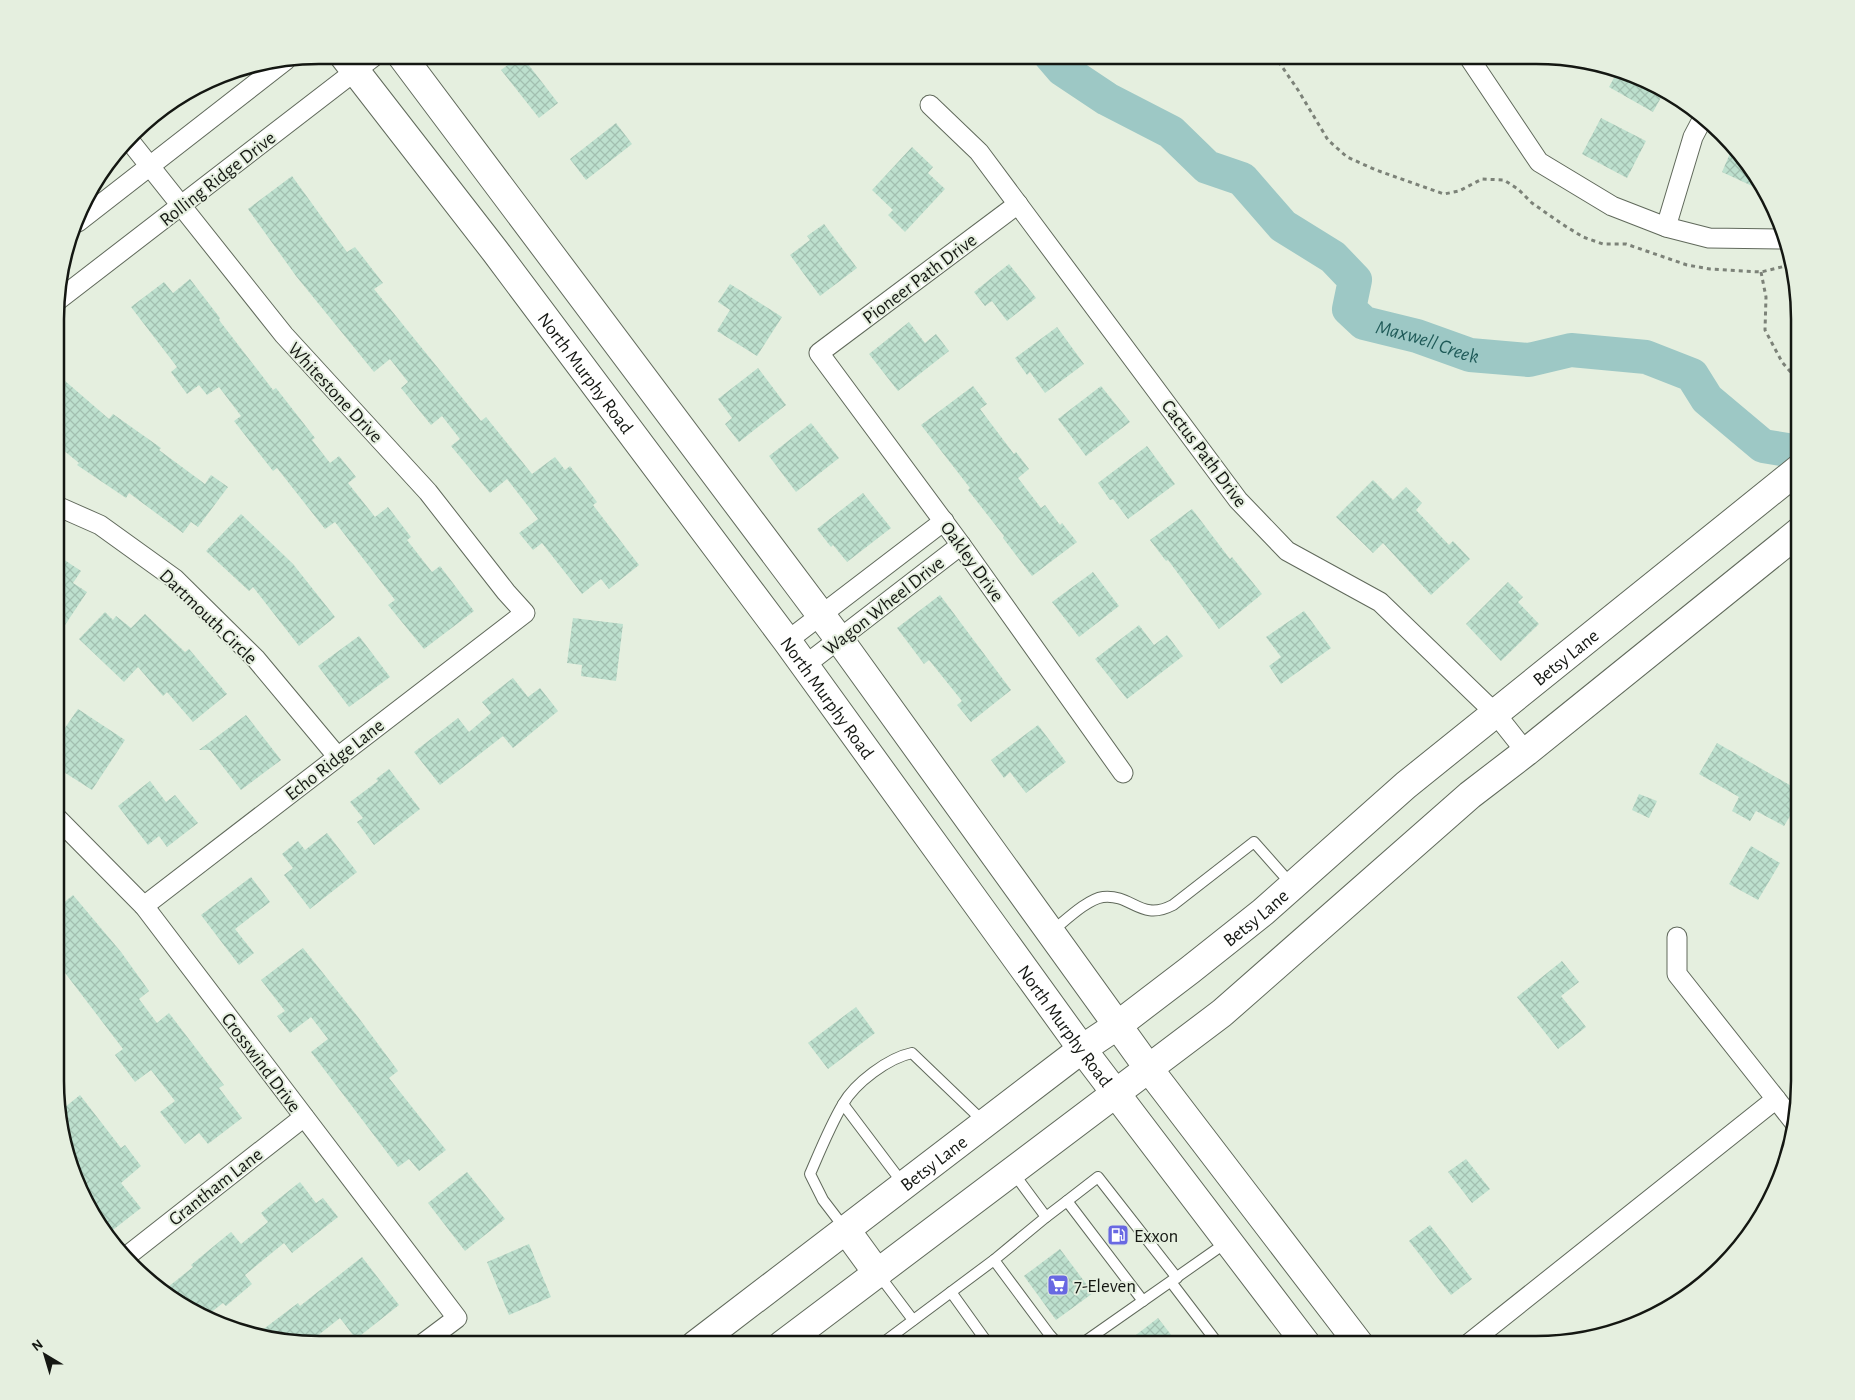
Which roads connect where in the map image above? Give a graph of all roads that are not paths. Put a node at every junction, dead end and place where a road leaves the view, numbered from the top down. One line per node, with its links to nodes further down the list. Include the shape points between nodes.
1 (348, 64): 11 (street, Rolling Ridge Drive)
2 (350, 64): 25 (main road, North Murphy Road, via 495,251)
3 (407, 64): 23 (main road)
4 (1473, 64): 13 (street, via 1539,162 1612,206)
5 (276, 68): 9 (street)
6 (930, 105): 10 (street, Cactus Path Drive, via 979,152)
7 (1700, 123): 13 (street, via 1693,137)
8 (132, 144): 9 (street, Whitestone Drive)
9 (150, 167): 11 (street, Whitestone Drive); 12 (street)
10 (1018, 204): 16 (street, Pioneer Path Drive); 27 (street, Cactus Path Drive, via 1238,500 1287,551 1380,602)
11 (181, 206): 15 (street, Rolling Ridge Drive); 22 (street, Whitestone Drive, via 284,335 428,492)
12 (85, 217)
13 (1666, 227): 14 (street, via 1709,238)
14 (1779, 239)
15 (65, 295)
16 (819, 353): 19 (street, Oakley Drive)
17 (1791, 475): 27 (main road, Betsy Lane)
18 (64, 509): 29 (street, Dartmouth Circle, via 100,525 175,579 256,659)
19 (944, 520): 21 (street, Oakley Drive); 23 (street, Wagon Wheel Drive)
20 (1791, 538): 28 (main road)
21 (962, 545): 24 (street, Wagon Wheel Drive); 30 (street, Oakley Drive)
22 (525, 613): 29 (street, Echo Ridge Lane)
23 (821, 615): 24 (main road); 25 (street, Wagon Wheel Drive)
24 (839, 639): 26 (street, Wagon Wheel Drive); 34 (main road)
25 (787, 641): 26 (main road, North Murphy Road)
26 (804, 666): 37 (main road, North Murphy Road)
27 (1495, 713): 28 (street, Cactus Path Drive); 32 (main road, Betsy Lane)
28 (1526, 752): 38 (main road, via 1434,825 1222,1013)
29 (337, 756): 33 (street, Echo Ridge Lane)
30 (1123, 773)
31 (64, 825): 33 (street, Crosswind Drive)
32 (1293, 886): 34 (lane, via 1254,842 1174,906 1161,912 1146,911 1116,898 1102,897 1089,902); 36 (main road, Betsy Lane)
33 (144, 906): 43 (street, Crosswind Drive)
34 (1051, 932): 36 (main road)
35 (1677, 937): 40 (street, via 1678,974)
36 (1118, 1025): 37 (main road, Betsy Lane); 38 (main road)
37 (1082, 1049): 39 (main road, North Murphy Road); 44 (main road, Betsy Lane)
38 (1149, 1069): 39 (main road); 67 (main road)
39 (1117, 1093): 45 (main road); 50 (main road, North Murphy Road)
40 (1776, 1100): 42 (street); 68 (street)
41 (843, 1104): 44 (lane, via 868,1076 898,1056 912,1053); 46 (lane); 49 (lane, via 810,1174 823,1200)
42 (1789, 1116)
43 (304, 1117): 51 (street, Grantham Lane); 58 (street, Crosswind Drive, via 457,1318)
44 (985, 1124): 46 (main road, Betsy Lane)
45 (1012, 1171): 48 (lane); 53 (main road)
46 (904, 1186): 49 (main road, Betsy Lane)
47 (1067, 1200): 48 (lane); 54 (lane, via 1098,1177); 56 (lane)
48 (1046, 1217): 52 (lane)
49 (846, 1230): 53 (main road); 59 (main road, Betsy Lane)
50 (1228, 1242): 54 (lane); 66 (main road, North Murphy Road)
51 (130, 1253)
52 (994, 1260): 55 (lane); 63 (lane)
53 (878, 1274): 57 (lane); 60 (main road)
54 (1174, 1280): 56 (lane); 65 (lane)
55 (951, 1292): 57 (lane); 62 (lane)
56 (1143, 1301): 64 (lane)
57 (913, 1320): 61 (lane)
58 (432, 1336)
59 (707, 1336)
60 (794, 1336)
61 (892, 1336)
62 (983, 1336)
63 (1051, 1336)
64 (1096, 1336)
65 (1214, 1336)
66 (1300, 1336)
67 (1353, 1336)
68 (1478, 1336)

